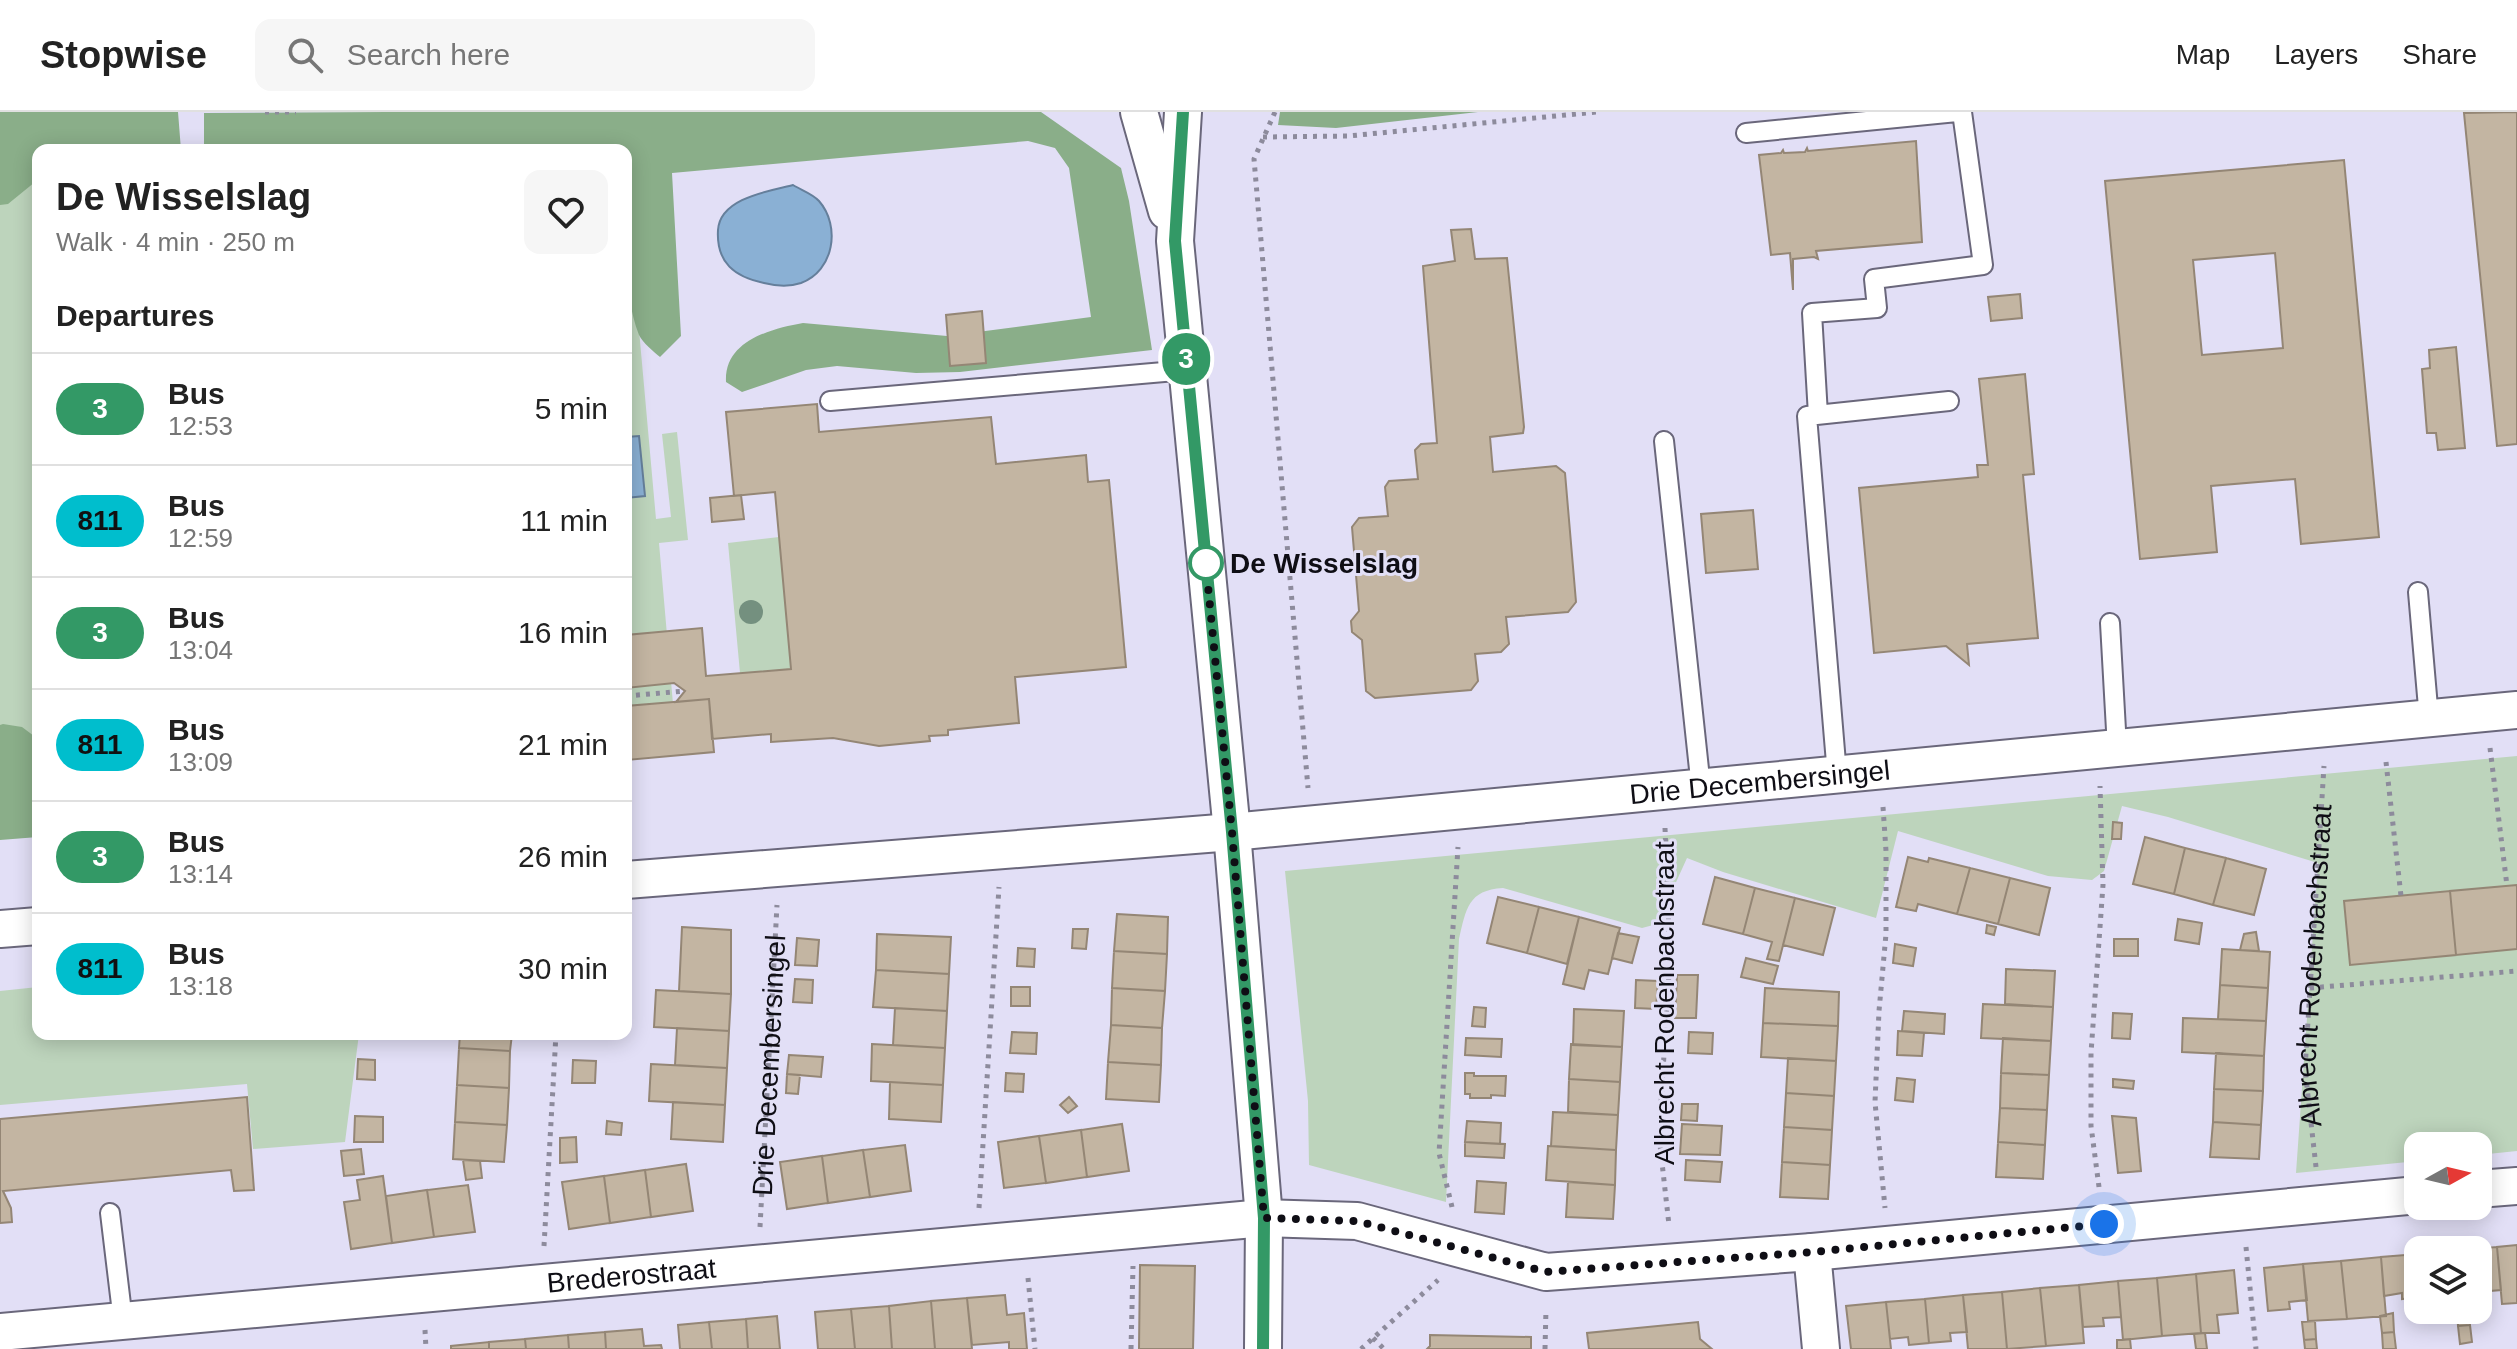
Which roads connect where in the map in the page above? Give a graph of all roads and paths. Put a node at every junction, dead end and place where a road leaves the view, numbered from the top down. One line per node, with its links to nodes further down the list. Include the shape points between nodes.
1 (265, 112): 2 (path)
2 (296, 112)
3 (1139, 112): 10 (street)
4 (1183, 112): 10 (street)
5 (1275, 112): 9 (path)
6 (1597, 112): 9 (path, via 1348,136)
7 (1960, 112): 8 (lane); 14 (lane, via 1983,265 1874,279 1877,308 1812,313)
8 (1746, 133)
9 (1263, 137): 29 (path, via 1254,159)
10 (1175, 241): 11 (street)
11 (1187, 370): 12 (lane); 30 (street)
12 (830, 401)
13 (1949, 401): 14 (lane)
14 (1818, 415): 26 (lane, via 1807,416)
15 (1664, 441): 27 (lane)
16 (2418, 592): 21 (lane)
17 (2110, 623): 24 (lane)
18 (685, 691): 19 (path)
19 (632, 695)
20 (2501, 712): 21 (street, Drie Decembersingel); 35 (path)
21 (2429, 719): 22 (street, Drie Decembersingel)
22 (2381, 723): 23 (street, Drie Decembersingel); 36 (path)
23 (2326, 729): 24 (street, Drie Decembersingel); 40 (path, Albrecht Rodenbachstraat)
24 (2108, 749): 25 (street, Drie Decembersingel); 49 (path, via 2091,1053 2091,1126)
25 (1881, 771): 26 (street, Drie Decembersingel); 53 (path, via 1886,934 1875,1102)
26 (1837, 775): 27 (street, Drie Decembersingel)
27 (1701, 788): 28 (street, Drie Decembersingel)
28 (1663, 791): 29 (street, Drie Decembersingel); 56 (path, Albrecht Rodenbachstraat, via 1670,957 1659,1136)
29 (1311, 825): 30 (street, Drie Decembersingel)
30 (1232, 832): 32 (street, Drie Decembersingel); 48 (street)
31 (1459, 834): 54 (path, via 1439,1153)
32 (1002, 850): 33 (street, Drie Decembersingel); 52 (path)
33 (779, 868): 34 (street, Drie Decembersingel); 57 (path, Drie Decembersingel)
34 (632, 880)
35 (2507, 886)
36 (2401, 896)
37 (32, 926): 38 (street)
38 (0, 929)
39 (2517, 971): 40 (path)
40 (2310, 988): 45 (path, Albrecht Rodenbachstraat, via 2305,1069)
41 (556, 1040): 58 (path)
42 (2517, 1186): 43 (street)
43 (2492, 1188)
44 (2404, 1196): 45 (street)
45 (2321, 1204): 46 (street)
46 (2243, 1210): 49 (street); 68 (path)
47 (110, 1213): 59 (lane)
48 (1264, 1218): 50 (street, Brederostraat); 54 (street, via 1357,1221); 64 (street)
49 (2104, 1224): 53 (street)
50 (1134, 1230): 51 (street, Brederostraat); 63 (path)
51 (1023, 1239): 52 (street, Brederostraat); 62 (path)
52 (977, 1244): 57 (street, Brederostraat)
53 (1888, 1245): 55 (street)
54 (1467, 1250): 56 (street, via 1546,1272); 61 (path)
55 (1812, 1252): 56 (street); 67 (street)
56 (1673, 1261)
57 (758, 1264): 58 (street, Brederostraat)
58 (542, 1283): 59 (street, Brederostraat)
59 (123, 1321): 60 (street, Brederostraat)
60 (0, 1332)
61 (1373, 1338): 65 (path); 66 (path)
62 (1035, 1349)
63 (1131, 1349)
64 (1263, 1349)
65 (1361, 1349)
66 (1384, 1349)
67 (1821, 1349)
68 (2256, 1349)

